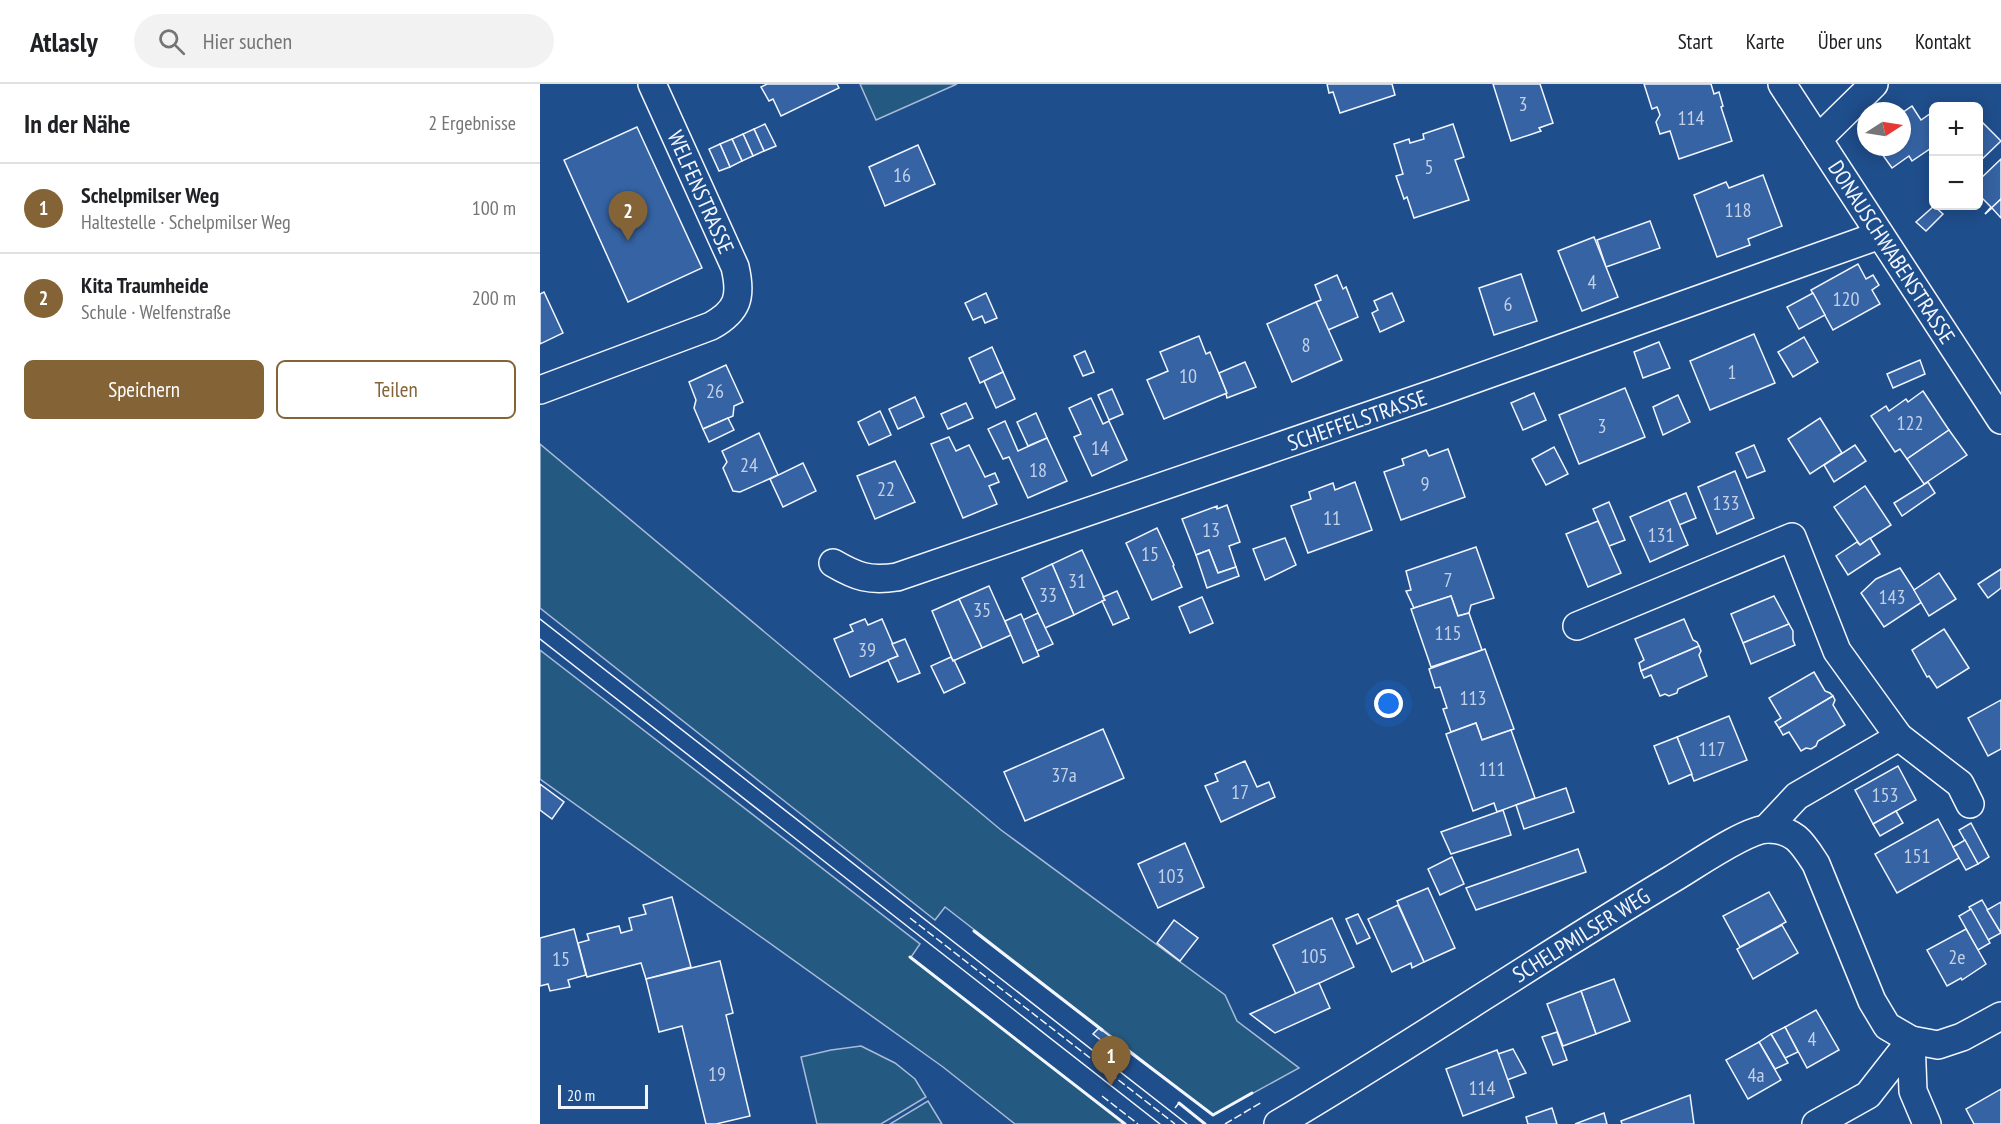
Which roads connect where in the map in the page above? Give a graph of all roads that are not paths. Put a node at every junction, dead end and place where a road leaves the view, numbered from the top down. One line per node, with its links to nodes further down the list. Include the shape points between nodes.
1 (652, 84): 6 (street, WELFENSTRASSE, via 735,267 737,302 727,317 711,326)
2 (1782, 84): 4 (street, DONAUSCHWABENSTRASSE)
3 (1874, 84): 4 (street)
4 (1818, 139): 5 (street, DONAUSCHWABENSTRASSE)
5 (1880, 235): 7 (street, DONAUSCHWABENSTRASSE); 8 (street, SCHEFFELSTRASSE, via 897,577 877,580 857,576)
6 (540, 390)
7 (2001, 420)
8 (833, 563)
9 (1577, 626): 10 (street, via 1792,537 1837,651)
10 (1899, 737): 11 (street, via 1960,784); 12 (street, SCHELPMILSER WEG, via 1797,796)
11 (1970, 804)
12 (1766, 829): 14 (street, via 1788,832 1803,844 1872,1001 1887,1026); 15 (street, SCHELPMILSER WEG, via 1742,837 1652,891)
13 (2001, 1016): 14 (street, via 1938,1045)
14 (1911, 1040): 16 (street, via 1868,1095); 17 (street, via 1913,1091)
15 (1282, 1122)
16 (1816, 1124)
17 (1926, 1124)

